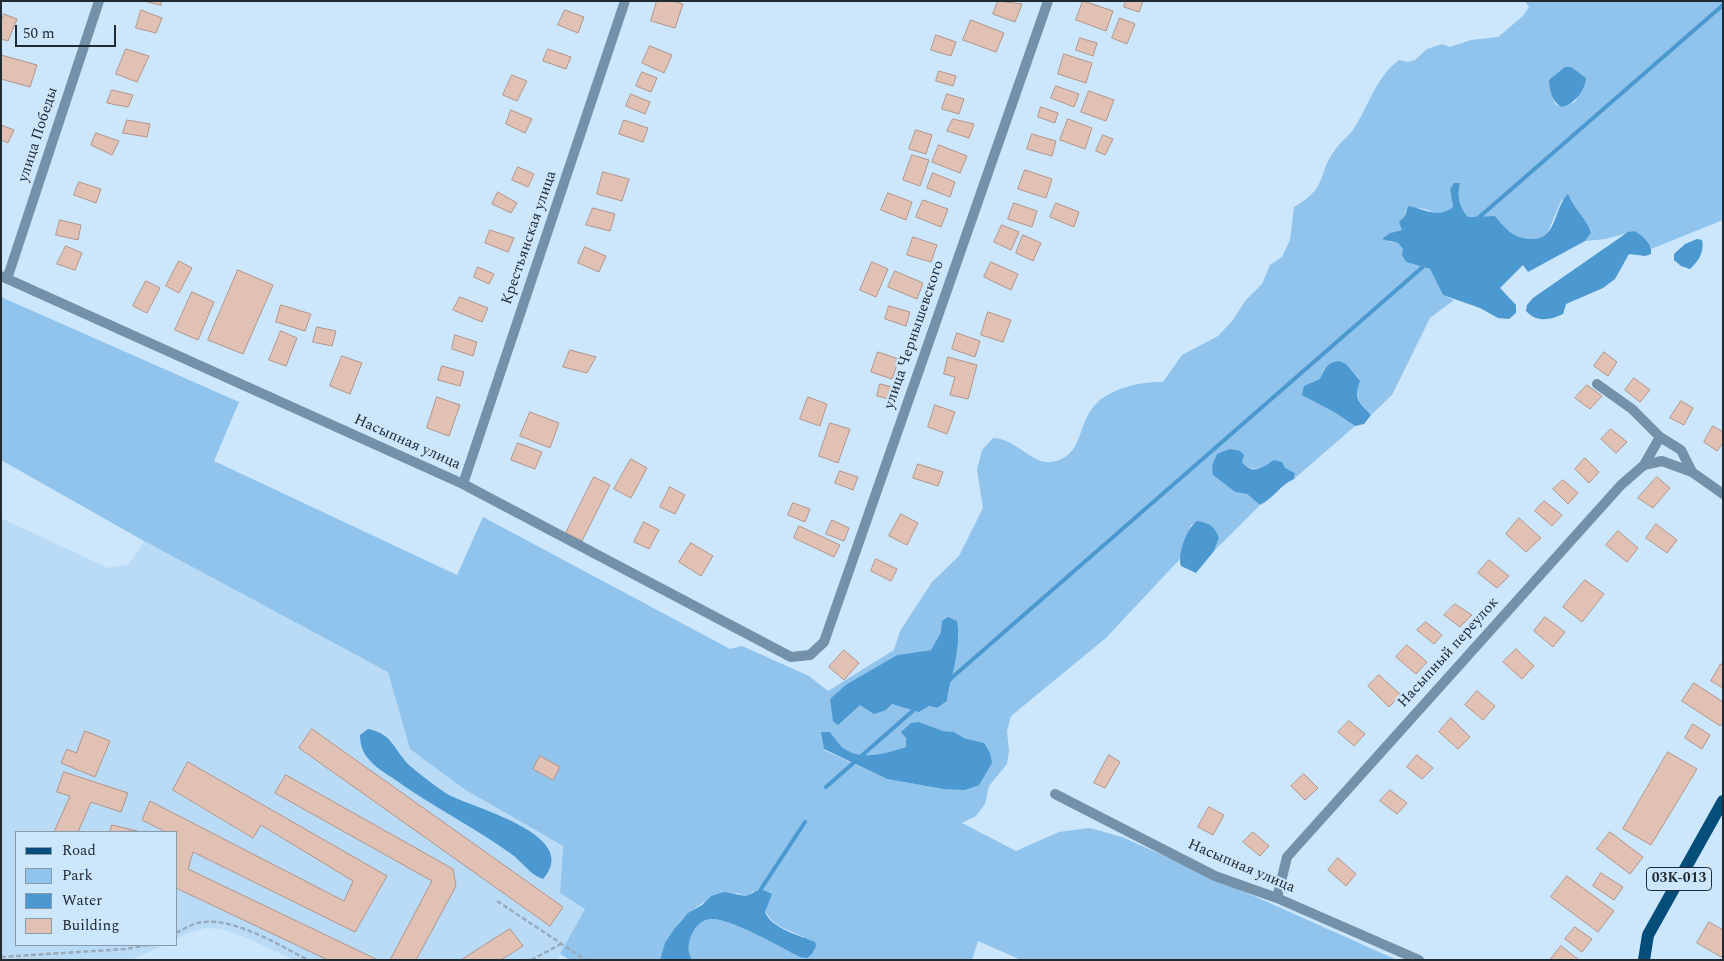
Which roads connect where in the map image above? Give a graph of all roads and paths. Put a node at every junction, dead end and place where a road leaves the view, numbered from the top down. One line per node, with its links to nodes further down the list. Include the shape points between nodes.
1 (99, 1): 4 (street, улица Победы)
2 (625, 1): 9 (street, Крестьянская улица)
3 (1048, 1): 11 (street, улица Чернышевского, via 824,642 810,655)
4 (4, 277): 9 (street, Насыпная улица)
5 (1597, 384): 6 (street, via 1632,409)
6 (1660, 437): 7 (street, Насыпный переулок); 8 (street, via 1681,450)
7 (1644, 465): 8 (street, via 1662,461); 14 (street, Насыпный переулок, via 1620,485 1287,856)
8 (1692, 472): 10 (street)
9 (463, 484): 11 (street, Насыпная улица)
10 (1723, 494)
11 (791, 657)
12 (1055, 794): 14 (street, Насыпная улица, via 1215,876)
13 (1723, 801): 20 (main road, 03К-013, via 1648,935)
14 (1277, 898): 24 (street, Насыпная улица)
15 (497, 901): 17 (path)
16 (178, 932): 21 (path, via 206,921 223,923 252,932)
17 (562, 944): 22 (path); 23 (path)
18 (142, 946): 19 (path)
19 (1, 957)
20 (1643, 959)
21 (308, 960)
22 (531, 960)
23 (586, 960)
24 (1419, 960)

